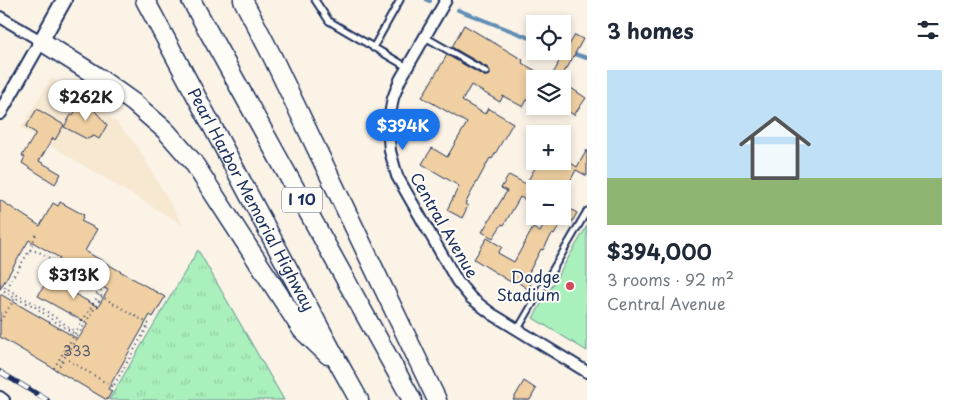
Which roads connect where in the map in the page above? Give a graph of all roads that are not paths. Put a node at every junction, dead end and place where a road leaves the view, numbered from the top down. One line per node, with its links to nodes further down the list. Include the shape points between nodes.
1 (64, 0): 10 (main road)
2 (145, 0): 17 (highway, Pearl Harbor Memorial Highway / I 10)
3 (191, 0): 22 (highway, I 10)
4 (244, 0): 23 (highway)
5 (315, 0): 11 (lane, via 329,21)
6 (400, 0): 11 (lane)
7 (446, 0): 9 (street, Central Avenue)
8 (0, 17): 10 (street)
9 (425, 36): 12 (street, Central Avenue); 13 (lane)
10 (41, 41): 14 (street); 17 (highway, via 95,75 165,130 193,162 302,330)
11 (373, 48): 12 (lane)
12 (407, 67): 16 (street, Central Avenue, via 393,98 388,126 397,176 457,281 471,298)
13 (486, 72)
14 (0, 112)
15 (587, 211): 16 (lane)
16 (517, 330): 18 (street, Central Avenue)
17 (340, 366): 21 (highway, Pearl Harbor Memorial Highway / I 10)
18 (587, 372)
19 (0, 397): 20 (street)
20 (4, 400)
21 (359, 400)
22 (412, 400)
23 (437, 400)

